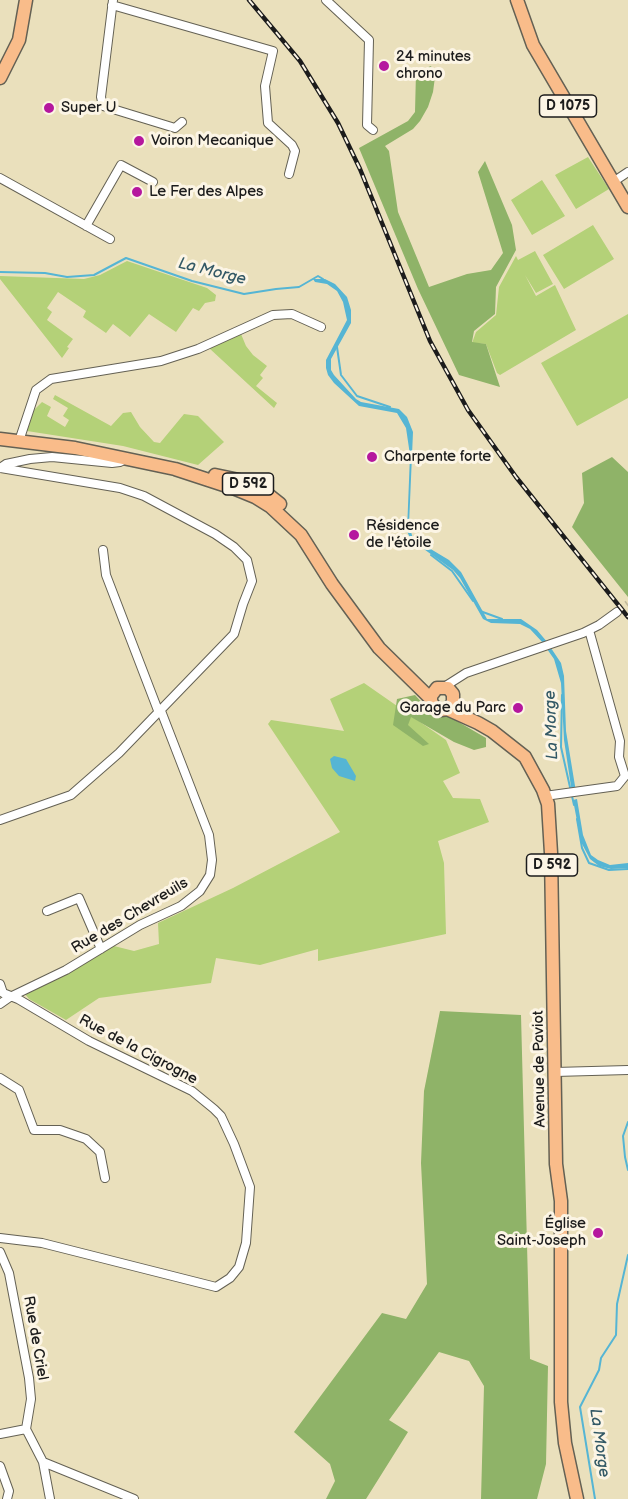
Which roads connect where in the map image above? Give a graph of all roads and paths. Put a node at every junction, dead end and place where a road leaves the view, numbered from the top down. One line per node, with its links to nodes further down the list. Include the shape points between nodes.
1 (20, 0): 6 (main road, via 14,39)
2 (26, 0): 7 (main road, via 19,40)
3 (326, 0): 9 (street, via 369,40 366,125)
4 (518, 0): 14 (main road, D 1075, via 533,45)
5 (113, 3): 8 (street, via 103,106 175,128); 11 (street, via 273,51 265,86 268,123 295,151)
6 (0, 63)
7 (0, 78)
8 (182, 122)
9 (373, 130)
10 (628, 172): 14 (street)
11 (289, 174)
12 (0, 178): 16 (street)
13 (153, 182): 16 (street, via 121,165)
14 (613, 182): 15 (main road, D 1075)
15 (628, 207)
16 (86, 226): 17 (street)
17 (110, 238)
18 (321, 327): 20 (street, via 292,314 273,315 161,361 51,379 36,390)
19 (0, 439): 20 (main road, D 592)
20 (19, 441): 21 (main road, D 592)
21 (126, 458): 22 (street, via 112,463 52,457); 26 (main road, D 592, via 228,478 261,489 291,512 334,575 341,595 359,623)
22 (0, 468): 29 (street, via 120,488 144,496 215,534 247,560 252,581 234,634)
23 (103, 550): 29 (street, Rue des Chevreuils, via 106,575)
24 (617, 612): 25 (street)
25 (589, 630): 27 (street, via 466,673); 30 (street, via 620,741)
26 (407, 676): 27 (main road, D 592); 28 (main road, D 592)
27 (447, 695): 28 (main road, via 432,693); 28 (main road, via 438,709); 31 (main road, Avenue de Paviot / D 592, via 525,757)
28 (431, 699)
29 (160, 712): 32 (street, via 71,795); 34 (street, Rue des Chevreuils, via 209,836 213,860 210,875 200,891 181,906)
30 (624, 784): 31 (street)
31 (545, 796): 39 (main road, Avenue de Paviot / D 592, via 550,822)
32 (0, 820)
33 (48, 911): 34 (street, via 79,898)
34 (101, 949): 36 (street, Rue des Chevreuils)
35 (0, 984): 36 (street)
36 (9, 997): 37 (street, Rue des Chevreuils); 42 (street, Rue de la Cigrogne, via 192,1091 221,1116 250,1187 246,1243 239,1267 216,1287 42,1243)
37 (0, 1004)
38 (628, 1070): 39 (street)
39 (555, 1072): 51 (main road, Avenue de Paviot / D 592, via 556,1164 561,1201 561,1402)
40 (0, 1078): 41 (street, via 19,1090 34,1130 60,1130 86,1139 100,1152)
41 (105, 1178)
42 (0, 1238)
43 (0, 1252): 44 (street, Rue de Criel, via 9,1272 29,1378 31,1399)
44 (26, 1429): 45 (street); 46 (street)
45 (0, 1434)
46 (43, 1462): 49 (street); 50 (street)
47 (0, 1466): 48 (street)
48 (5, 1494)
49 (50, 1499)
50 (134, 1499)
51 (576, 1499)

